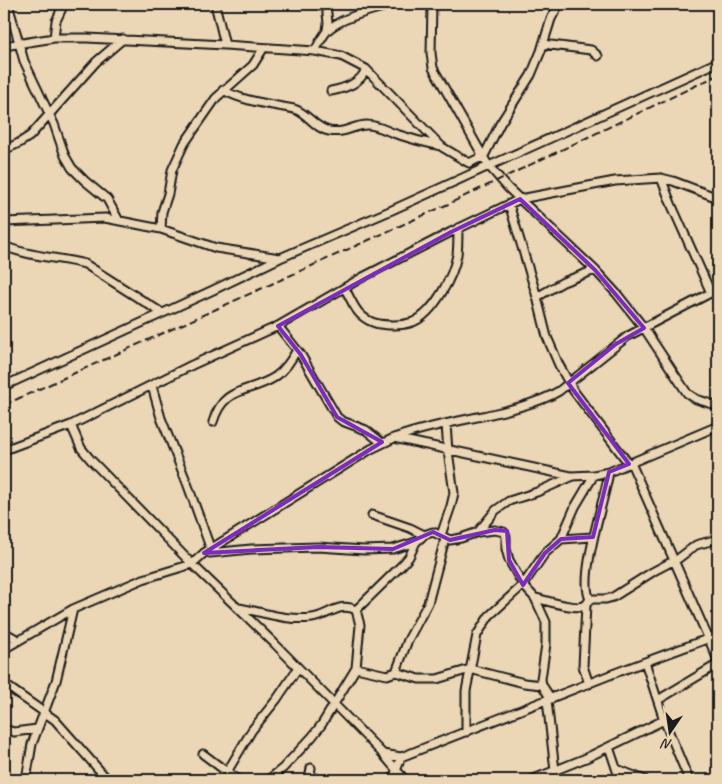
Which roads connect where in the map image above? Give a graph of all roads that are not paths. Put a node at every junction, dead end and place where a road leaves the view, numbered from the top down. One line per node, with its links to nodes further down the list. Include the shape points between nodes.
1 (8, 4): 11 (street)
2 (64, 4): 9 (street, via 56,21)
3 (215, 4): 13 (street)
4 (326, 4): 8 (street)
5 (396, 4): 8 (street, via 366,12)
6 (432, 4): 25 (street, via 433,68)
7 (559, 4): 12 (street)
8 (327, 30): 16 (street)
9 (54, 38): 10 (street); 11 (street)
10 (123, 39): 13 (street); 22 (street, via 96,62)
11 (20, 44): 14 (street); 22 (street)
12 (543, 44): 17 (street, via 591,50); 25 (street, via 531,75)
13 (225, 45): 15 (street)
14 (4, 46)
15 (263, 48): 16 (street); 20 (street, via 253,65)
16 (315, 52): 19 (street, via 341,56)
17 (598, 56)
18 (718, 62): 26 (street)
19 (366, 68): 21 (street, via 355,83); 23 (street)
20 (224, 90): 23 (street, via 245,99 304,113 314,124 330,131 368,125); 34 (street, via 190,134 175,160)
21 (331, 91)
22 (49, 114): 24 (street, via 30,136); 31 (street, via 72,168 107,200)
23 (442, 147): 25 (street, via 469,163)
24 (4, 150)
25 (484, 156): 26 (street)
26 (488, 165): 29 (street); 36 (street)
27 (661, 178): 28 (street); 29 (street, via 615,181); 39 (street)
28 (718, 198)
29 (520, 199): 30 (street); 37 (street)
30 (509, 204): 33 (street); 40 (street)
31 (118, 219): 32 (street); 34 (street)
32 (4, 222)
33 (458, 228): 38 (street); 38 (street, via 457,254 446,284 435,302 413,322 375,324 360,314)
34 (161, 229): 36 (street, via 216,248)
35 (4, 246): 41 (street, via 85,264)
36 (280, 258): 41 (street)
37 (595, 270): 40 (street); 43 (street)
38 (345, 289): 42 (street)
39 (715, 291): 43 (street)
40 (537, 297): 45 (street, via 547,337)
41 (162, 313): 46 (street)
42 (278, 326): 44 (street); 47 (street)
43 (644, 328): 45 (street, via 616,344); 48 (street, via 687,393)
44 (297, 350): 49 (street, via 277,376 230,394 217,409); 54 (street, via 337,418 366,430)
45 (569, 383): 50 (street, via 547,398); 57 (street)
46 (4, 386)
47 (152, 386): 51 (street); 69 (street)
48 (718, 406)
49 (213, 422)
50 (446, 424): 53 (street); 56 (street)
51 (71, 425): 55 (street); 71 (street, via 81,448 91,460)
52 (718, 426): 57 (street)
53 (394, 438): 54 (street); 56 (street)
54 (382, 443): 69 (street)
55 (4, 450)
56 (448, 451): 60 (street); 64 (street, via 454,493)
57 (630, 463): 58 (street); 70 (street)
58 (609, 472): 59 (street); 65 (street)
59 (594, 475): 60 (street); 66 (street)
60 (571, 476): 62 (street, via 509,501 496,510)
61 (372, 515): 63 (street)
62 (478, 532): 64 (street, via 461,538); 72 (street, via 504,532 509,560)
63 (424, 536): 64 (street, via 433,532); 68 (street)
64 (443, 537): 88 (street, via 428,603 408,640)
65 (593, 537): 66 (street); 74 (street)
66 (561, 540): 72 (street, via 545,553)
67 (718, 540): 70 (street, via 696,545)
68 (416, 542): 69 (street, via 392,549 318,547); 77 (street, via 403,564)
69 (208, 552): 71 (street)
70 (675, 560): 74 (street, via 613,597); 80 (street)
71 (192, 564): 75 (street); 76 (street, via 142,579)
72 (523, 585): 73 (street); 87 (street, via 482,625 474,644)
73 (535, 598): 74 (street, via 578,608); 91 (street, via 546,622)
74 (588, 602): 90 (street, via 583,666)
75 (238, 608): 77 (street, via 292,618 320,616 346,606); 85 (street)
76 (72, 609): 81 (street); 95 (street, via 63,656)
77 (356, 610): 86 (street, via 360,625)
78 (4, 632): 81 (street)
79 (718, 635): 80 (street)
80 (709, 639): 83 (street); 84 (street)
81 (18, 640): 82 (street)
82 (4, 649)
83 (645, 662): 90 (street); 93 (street)
84 (718, 662): 93 (street)
85 (298, 668): 94 (street); 107 (street, via 252,730)
86 (356, 668): 88 (street, via 387,675); 94 (street)
87 (470, 669): 88 (street, via 437,679 419,679); 91 (street); 99 (street)
88 (396, 672)
89 (4, 684): 95 (street)
90 (589, 684): 92 (street)
91 (542, 685): 92 (street)
92 (549, 700): 99 (street); 106 (street)
93 (658, 700): 96 (street)
94 (333, 705): 102 (street); 113 (street, via 312,737)
95 (45, 712): 98 (street); 111 (street, via 67,732)
96 (664, 720): 100 (street); 109 (street)
97 (4, 729): 98 (street, via 14,732)
98 (37, 729): 110 (street)
99 (466, 732): 103 (street)
100 (610, 747): 105 (street); 106 (street)
101 (203, 754): 107 (street)
102 (383, 754): 103 (street); 108 (street)
103 (401, 757): 108 (street)
104 (311, 768): 114 (street, via 310,774)
105 (616, 769): 119 (street); 120 (street)
106 (555, 771): 117 (street); 118 (street)
107 (227, 772): 112 (street)
108 (397, 772): 115 (street); 116 (street)
109 (686, 779)
110 (26, 780)
111 (108, 780)
112 (239, 780)
113 (268, 780)
114 (316, 780)
115 (393, 780)
116 (405, 780)
117 (531, 780)
118 (558, 780)
119 (620, 780)
120 (645, 780)

